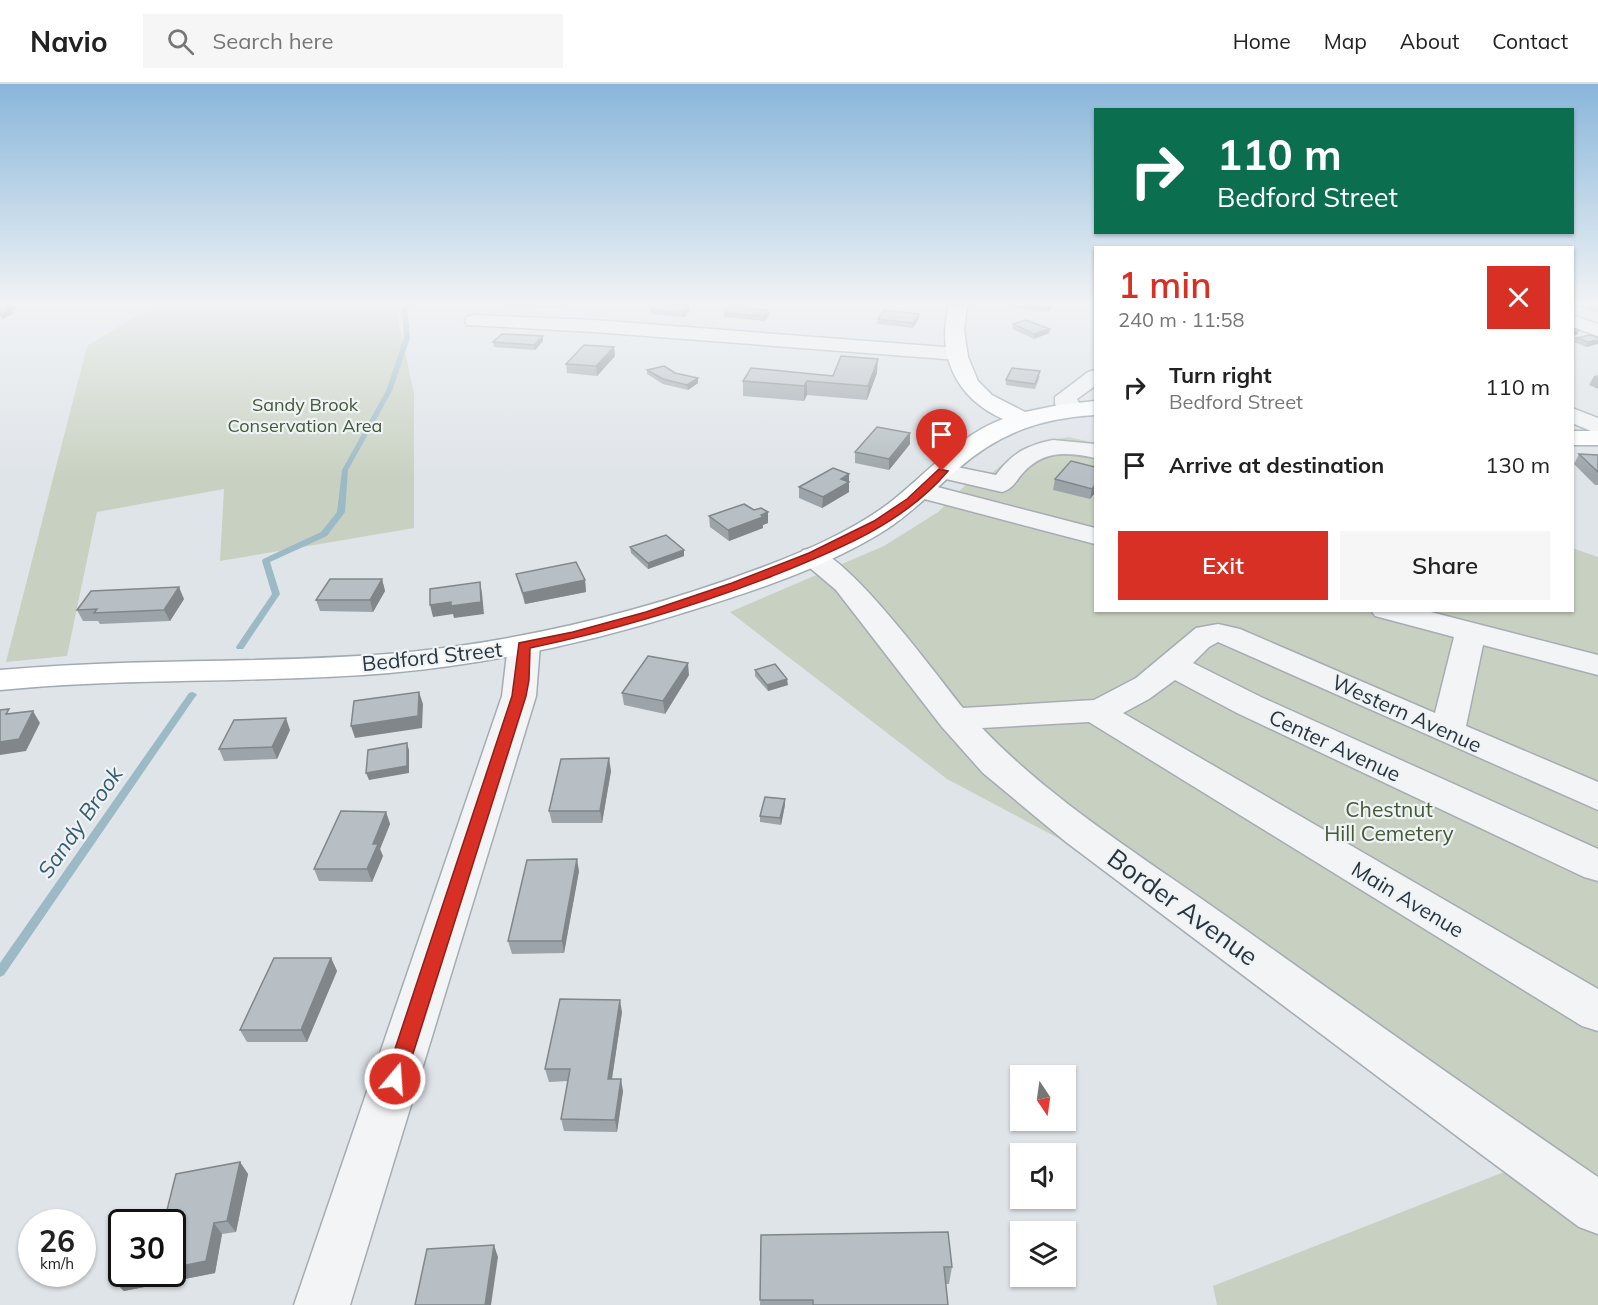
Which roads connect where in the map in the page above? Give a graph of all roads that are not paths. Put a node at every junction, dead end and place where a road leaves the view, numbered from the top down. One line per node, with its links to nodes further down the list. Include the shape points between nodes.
1 (960, 362): 5 (main road, via 978,395)
2 (1094, 377): 3 (street, via 1066,397 1066,404)
3 (1083, 409): 5 (main road, Bedford Street)
4 (1574, 416): 6 (street)
5 (1022, 419): 10 (main road, Bedford Street, via 975,442)
6 (1598, 427)
7 (1574, 438): 8 (main road)
8 (1598, 438)
9 (1094, 451): 10 (street, via 1060,445 1041,448 1016,464 1002,484)
10 (942, 471): 11 (main road, Bedford Street)
11 (922, 491): 12 (street); 13 (main road, Bedford Street, via 878,523)
12 (1094, 536)
13 (813, 556): 18 (main road, Bedford Street, via 651,614); 23 (street, Border Avenue, via 846,584)
14 (1394, 612): 16 (street)
15 (1502, 612): 17 (street)
16 (1470, 632): 17 (street); 24 (street)
17 (1511, 642): 20 (street)
18 (524, 645): 21 (main road, Bedford Street, via 348,666 129,670); 29 (street, via 519,696)
19 (1173, 665): 22 (street, via 1120,703); 24 (street, Western Avenue, via 1204,636 1229,636); 26 (street, Center Avenue, via 1249,705)
20 (1598, 665)
21 (0, 680)
22 (1095, 711): 23 (street); 27 (street, Main Avenue)
23 (954, 719): 28 (street, Border Avenue, via 996,764 1080,832)
24 (1448, 730): 25 (street, Western Avenue)
25 (1598, 796)
26 (1598, 866)
27 (1598, 1012)
28 (1598, 1208)
29 (322, 1305)

